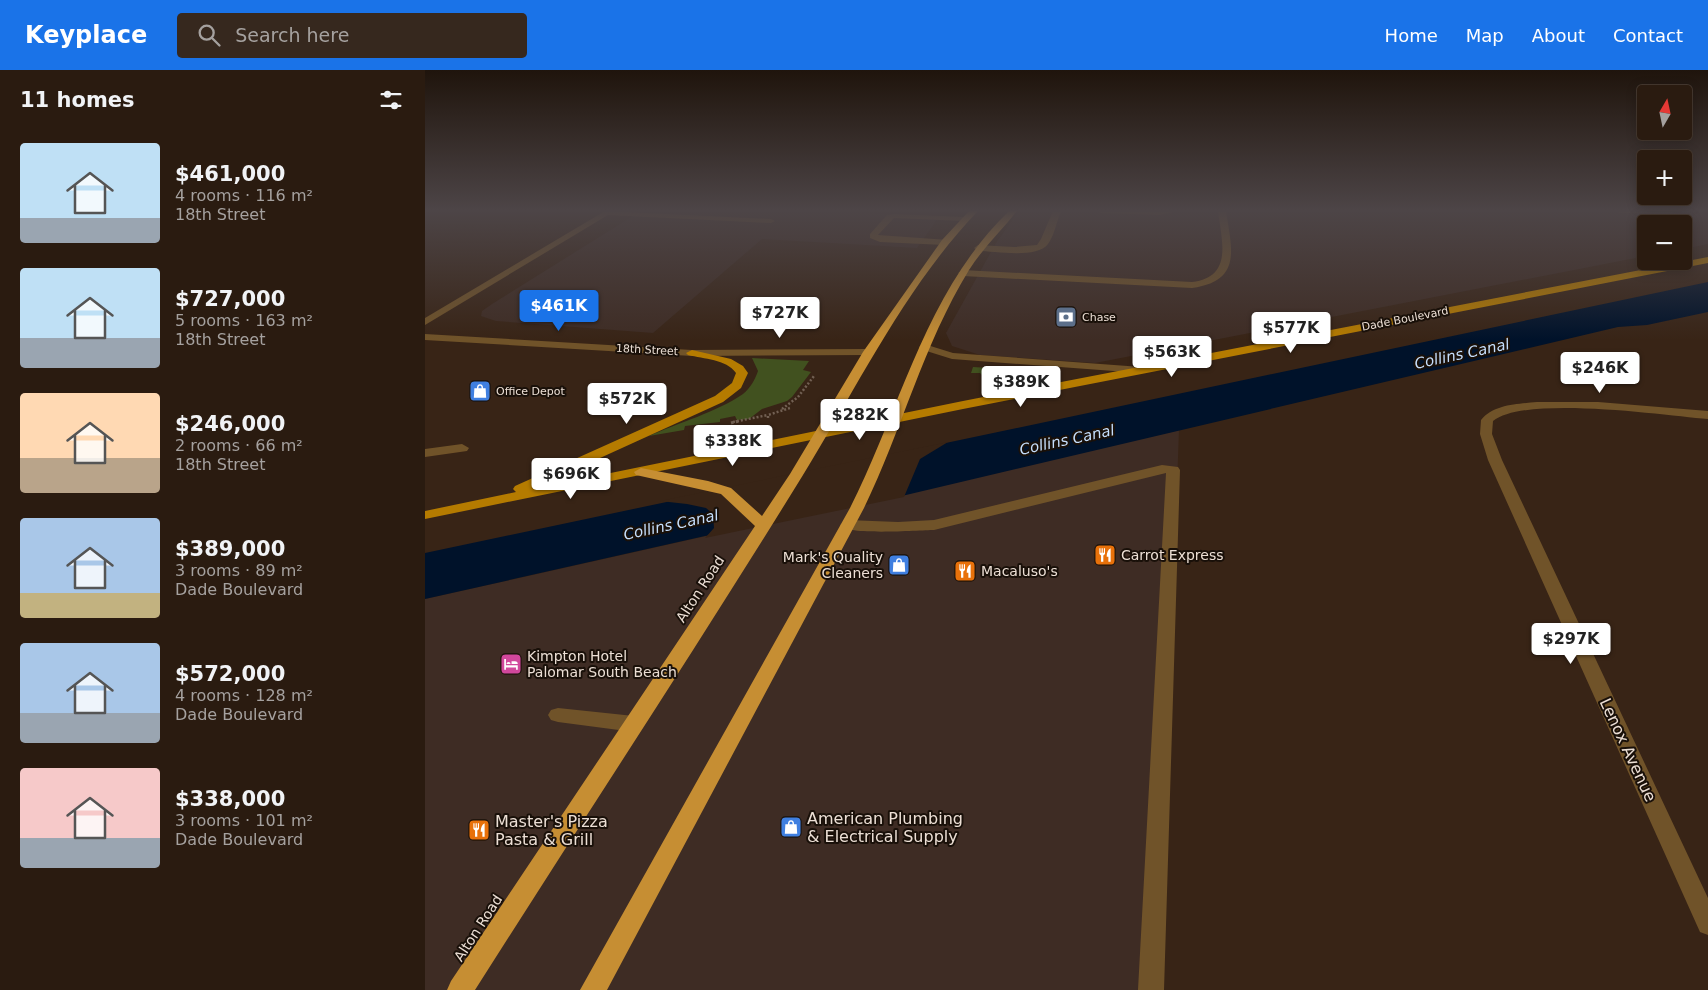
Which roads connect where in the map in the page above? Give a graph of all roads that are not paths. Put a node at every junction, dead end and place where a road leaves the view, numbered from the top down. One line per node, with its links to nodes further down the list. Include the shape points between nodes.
1 (539, 254): 7 (street)
2 (937, 254): 10 (highway, Alton Road)
3 (974, 254): 6 (highway)
4 (1225, 254): 6 (street, via 1222,272 1212,281 1192,285)
5 (1708, 260): 12 (main road, Dade Boulevard)
6 (963, 273): 9 (highway)
7 (425, 322)
8 (425, 337): 11 (street, 18th Street)
9 (924, 347): 12 (street, via 952,356); 14 (highway)
10 (869, 352): 11 (street, 18th Street); 15 (highway, Alton Road)
11 (692, 353): 19 (main road, via 733,363 740,368 741,379 719,399)
12 (1141, 370): 14 (main road, Dade Boulevard)
13 (1708, 415): 25 (street, Lenox Avenue, via 1561,406 1517,407 1496,413 1487,420 1486,434 1495,460)
14 (896, 420): 15 (main road, Dade Boulevard); 21 (highway)
15 (819, 435): 18 (main road, Dade Boulevard); 22 (highway, Alton Road)
16 (462, 448): 17 (street)
17 (425, 453)
18 (641, 472): 19 (main road, Dade Boulevard); 22 (highway, via 726,491)
19 (495, 501): 20 (main road, Dade Boulevard)
20 (425, 515)
21 (852, 517): 27 (highway); 28 (street, via 898,528 935,525 1162,469 1173,470)
22 (761, 529): 24 (highway, Alton Road)
23 (558, 715): 24 (street)
24 (634, 724): 26 (highway, Alton Road)
25 (1708, 924)
26 (460, 990)
27 (593, 990)
28 (1151, 990)

